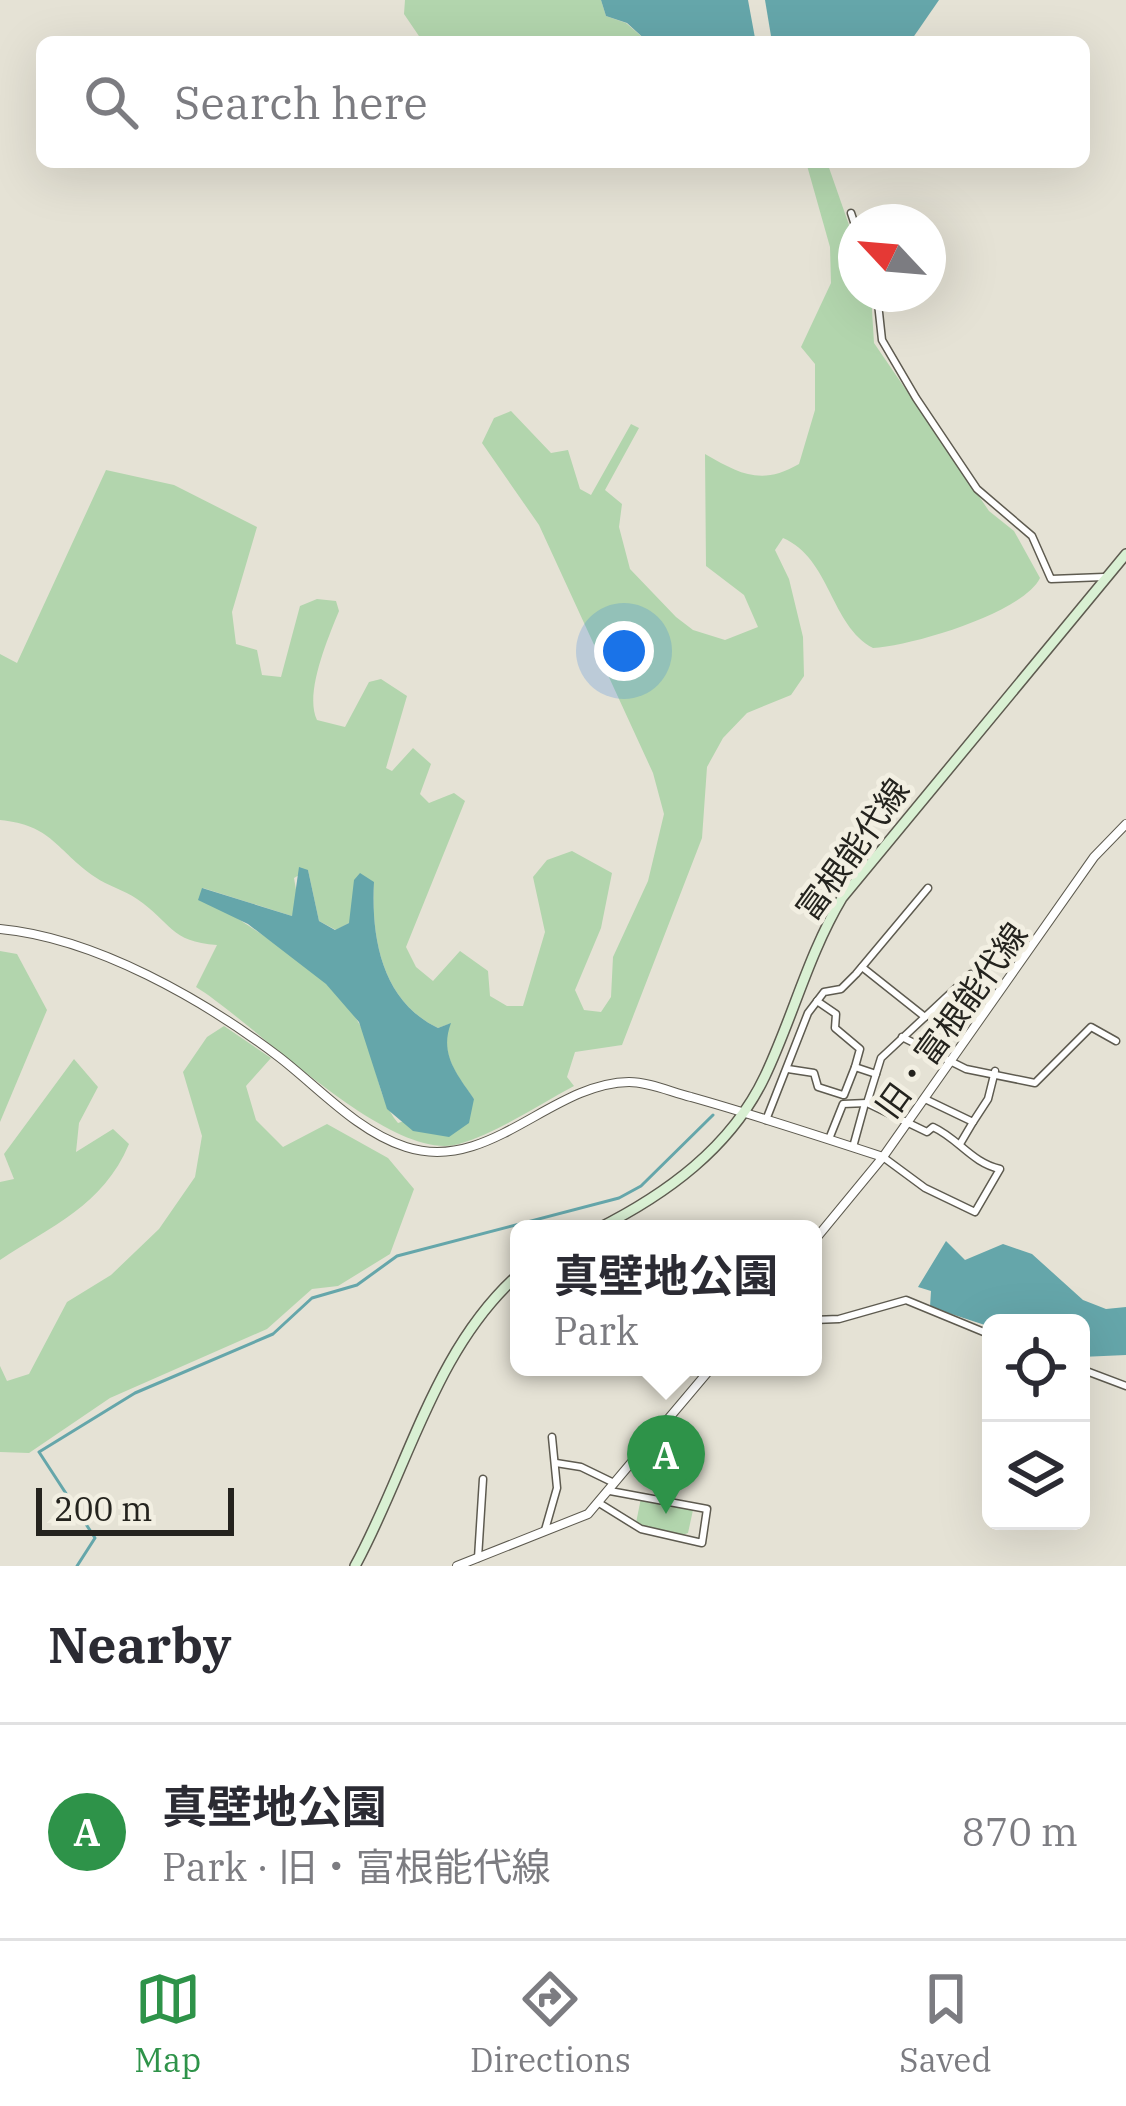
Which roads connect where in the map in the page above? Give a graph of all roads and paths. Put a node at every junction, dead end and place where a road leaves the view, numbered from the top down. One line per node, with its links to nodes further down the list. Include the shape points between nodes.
1 (879, 312): 3 (street, via 881,340 977,489 1033,536 1051,579)
2 (1126, 554): 3 (main road, 富根能代線)
3 (1109, 574): 4 (street); 14 (main road, 富根能代線, via 842,898 817,940)
4 (1126, 574)
5 (1126, 824): 16 (street, 旧・富根能代線, via 1094,856)
6 (928, 888): 8 (street)
7 (0, 929): 24 (street, via 52,940 182,992 407,1148 480,1143 592,1089 624,1082)
8 (862, 967): 10 (street); 11 (street)
9 (971, 974): 11 (street)
10 (817, 1001): 15 (street); 17 (street, via 836,1013 835,1028 860,1049)
11 (925, 1017): 12 (street)
12 (902, 1036): 16 (street); 20 (street)
13 (1116, 1040): 19 (street, via 1084,1030 1035,1083)
14 (776, 1049): 15 (street); 24 (main road, 富根能代線)
15 (792, 1054): 18 (street)
16 (950, 1063): 19 (street); 21 (street, 旧・富根能代線)
17 (855, 1067): 20 (street); 22 (street)
18 (788, 1069): 22 (street, via 814,1073 818,1088); 25 (street)
19 (995, 1071): 27 (street)
20 (876, 1074): 23 (street)
21 (924, 1099): 26 (street, 旧・富根能代線); 27 (street)
22 (843, 1100): 23 (street); 28 (street)
23 (866, 1105): 26 (street); 30 (street)
24 (743, 1112): 25 (street); 32 (main road, 富根能代線, via 679,1181)
25 (766, 1120): 28 (street)
26 (907, 1121): 29 (street); 31 (street, 旧・富根能代線)
27 (973, 1122): 29 (street)
28 (829, 1139): 30 (street)
29 (960, 1144): 31 (street, via 979,1164 1000,1169 975,1212)
30 (854, 1147): 31 (street)
31 (883, 1156): 33 (street, 旧・富根能代線)
32 (612, 1220)
33 (822, 1231)
34 (510, 1283): 47 (main road, via 455,1354)
35 (822, 1319): 36 (street, via 906,1300)
36 (982, 1332)
37 (1090, 1372): 39 (street)
38 (704, 1376): 43 (street)
39 (1126, 1386)
40 (552, 1437): 41 (street)
41 (556, 1462): 43 (street); 45 (street, via 556,1505)
42 (483, 1478): 46 (street)
43 (612, 1487): 44 (street); 44 (street, via 707,1509 702,1543 641,1529)
44 (599, 1503): 45 (street)
45 (544, 1533): 46 (street)
46 (478, 1558): 48 (street)
47 (355, 1566)
48 (457, 1566)

